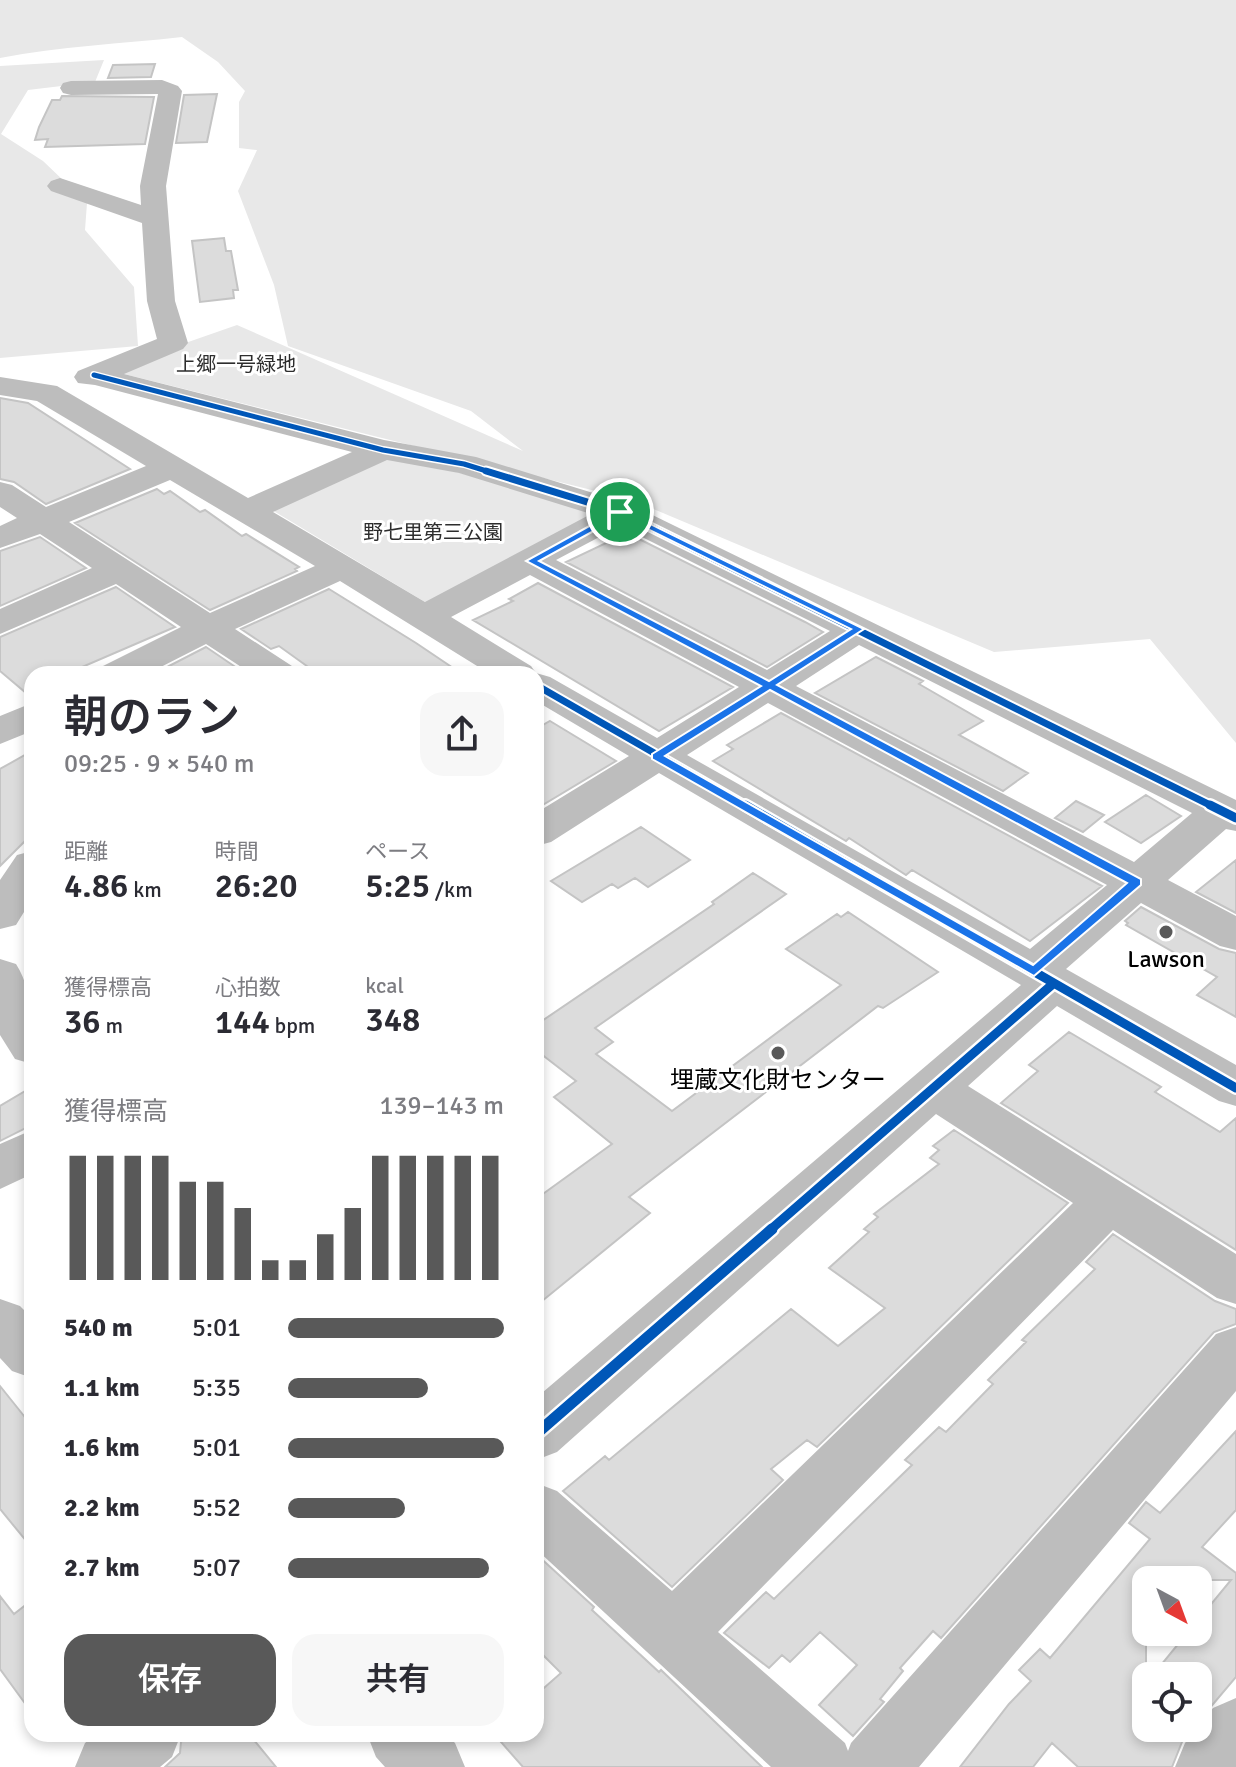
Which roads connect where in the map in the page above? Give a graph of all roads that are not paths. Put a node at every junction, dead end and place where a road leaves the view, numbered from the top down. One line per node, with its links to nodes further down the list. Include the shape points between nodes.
1 (71, 88): 3 (street, via 170,91 153,186)
2 (60, 186): 3 (street)
3 (154, 218): 4 (street, via 161,301 173,343)
4 (94, 375): 6 (street); 7 (street)
5 (0, 386): 6 (street)
6 (46, 393): 8 (street)
7 (383, 450): 10 (street); 11 (street, via 464,464)
8 (171, 467): 10 (street); 12 (street)
9 (0, 492): 12 (street)
10 (247, 511): 15 (street)
11 (620, 512): 14 (street); 20 (street)
12 (42, 520): 13 (street); 16 (street)
13 (0, 538)
14 (531, 561): 17 (street); 24 (street)
15 (342, 567): 17 (street); 19 (street)
16 (116, 570): 18 (street); 19 (street)
17 (422, 618): 23 (street)
18 (0, 623)
19 (208, 628): 21 (street); 22 (street)
20 (859, 629): 24 (street); 29 (street)
21 (133, 666)
22 (266, 666)
23 (503, 666)
24 (769, 686): 28 (street); 32 (street)
25 (544, 690): 28 (street)
26 (24, 719): 27 (street)
27 (0, 732)
28 (656, 756): 30 (street); 35 (street)
29 (1229, 814): 32 (street)
30 (544, 827)
31 (24, 877): 33 (street)
32 (1136, 882): 34 (street); 35 (street)
33 (0, 914)
34 (1236, 935)
35 (1044, 977): 38 (street); 39 (street)
36 (11, 984): 37 (street, via 11,1016)
37 (24, 1035)
38 (934, 1088): 42 (street); 47 (street)
39 (1236, 1088)
40 (24, 1154): 41 (street)
41 (0, 1169)
42 (1109, 1201): 43 (street); 49 (street)
43 (1236, 1282)
44 (0, 1322): 45 (street)
45 (24, 1346)
46 (1236, 1351): 56 (street)
47 (544, 1427)
48 (544, 1517): 49 (street)
49 (673, 1634): 55 (street)
50 (1236, 1731): 57 (street)
51 (139, 1742): 53 (street)
52 (408, 1742): 54 (street)
53 (109, 1767)
54 (431, 1767)
55 (821, 1767)
56 (875, 1767)
57 (1209, 1767)

